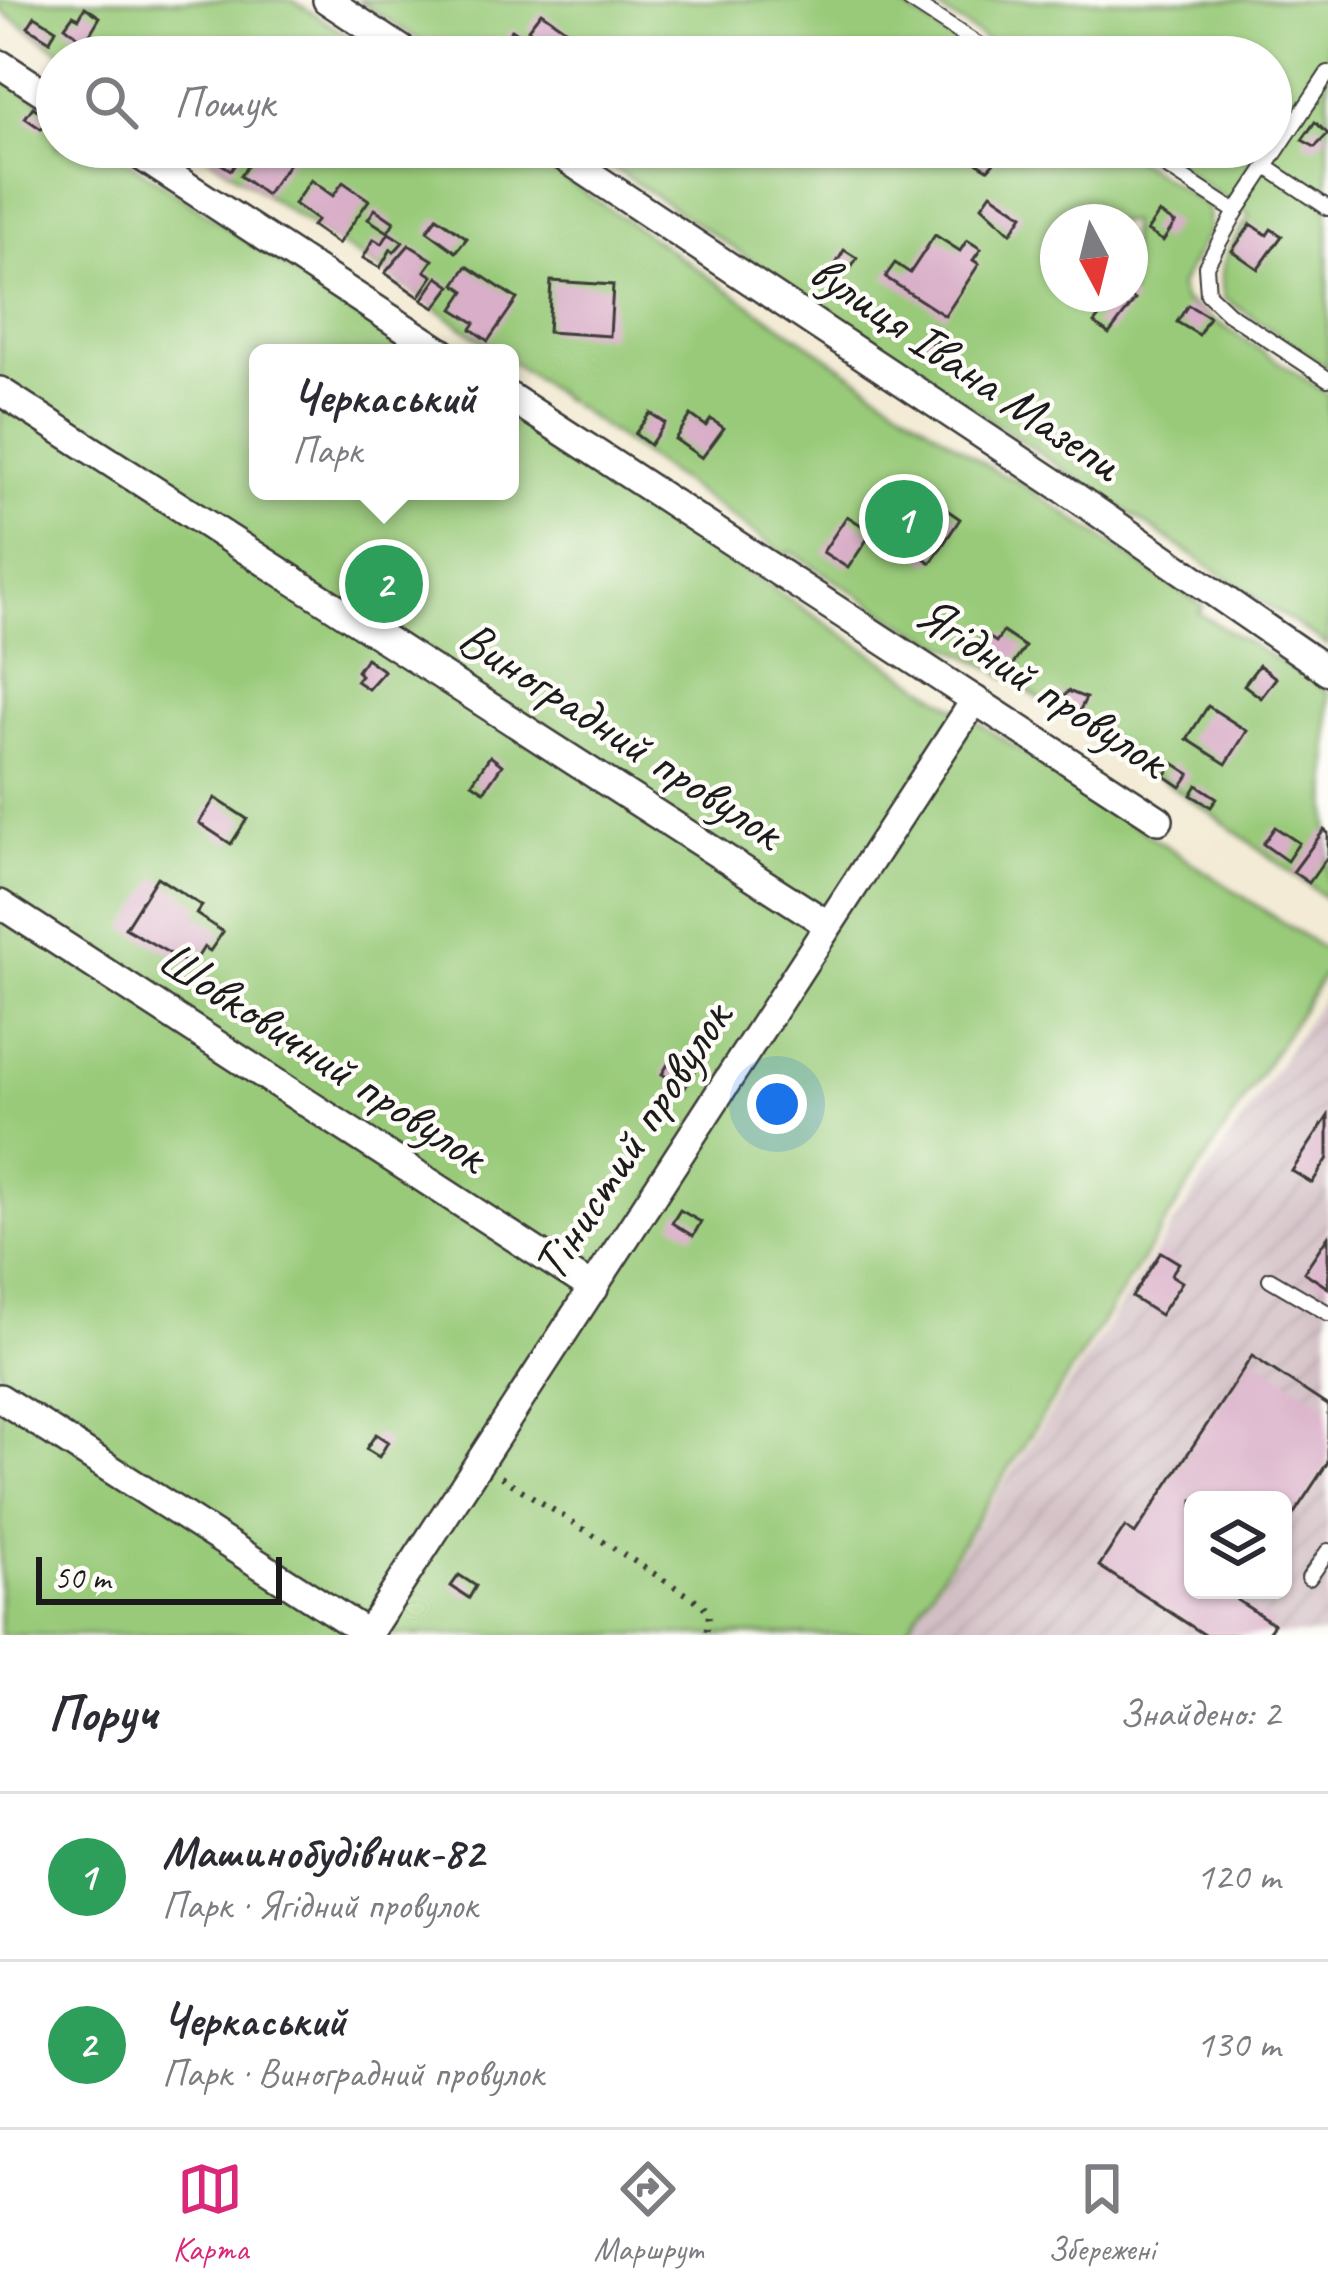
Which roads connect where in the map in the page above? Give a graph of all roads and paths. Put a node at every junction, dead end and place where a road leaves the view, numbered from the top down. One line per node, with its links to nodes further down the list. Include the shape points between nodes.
1 (327, 0): 3 (street)
2 (909, 0): 4 (lane)
3 (381, 36)
4 (965, 36)
5 (0, 64): 7 (street)
6 (1328, 73): 8 (lane)
7 (36, 87)
8 (1292, 130)
9 (159, 168): 15 (street)
10 (581, 168): 19 (street, вулиця Івана Мазепи)
11 (1168, 168): 14 (lane)
12 (1268, 168): 13 (lane); 14 (lane)
13 (1328, 208)
14 (1236, 212): 16 (lane, via 1206,266 1208,294)
15 (429, 344)
16 (1328, 379)
17 (0, 391): 23 (street, Виноградний провулок)
18 (519, 403): 20 (street, Ягідний провулок)
19 (1328, 670)
20 (975, 700): 21 (street, Ягідний провулок); 23 (street, Тінистий провулок)
21 (1159, 820)
22 (0, 904): 25 (street, Шовковичний провулок)
23 (827, 924): 25 (street, Тінистий провулок)
24 (1270, 1279): 26 (lane)
25 (594, 1289): 28 (street, Тінистий провулок)
26 (1328, 1313)
27 (0, 1398): 31 (street)
28 (470, 1479): 31 (street, Тінистий провулок); 32 (path, via 492,1472 702,1604)
29 (1328, 1551): 30 (lane)
30 (1309, 1578)
31 (368, 1635)
32 (706, 1635)

